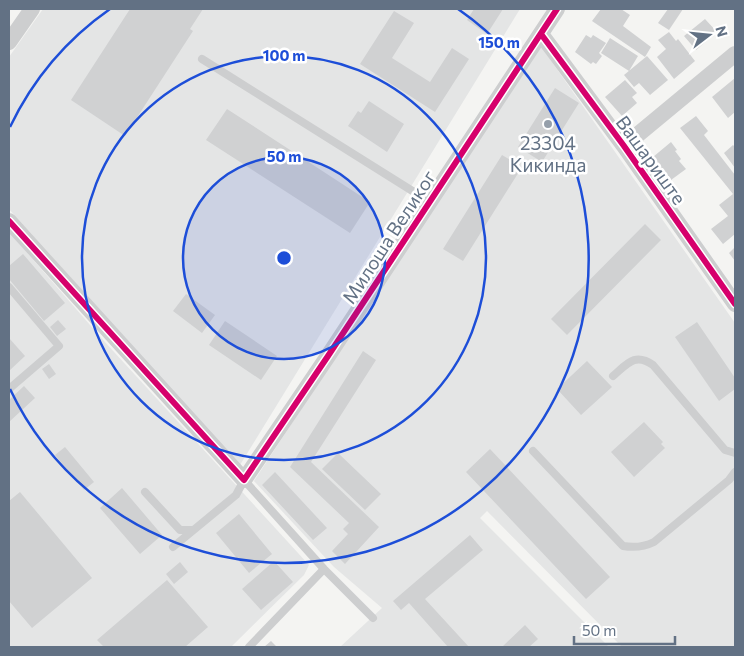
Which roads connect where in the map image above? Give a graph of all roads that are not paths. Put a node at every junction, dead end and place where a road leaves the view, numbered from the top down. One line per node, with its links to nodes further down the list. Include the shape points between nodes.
1 (32, 9): 4 (street)
2 (557, 9): 3 (street, Милоша Великог)
3 (541, 34): 7 (street, Вашариште); 8 (street, Милоша Великог)
4 (9, 42)
5 (735, 54): 7 (street, Вашариште)
6 (202, 58): 8 (lane)
7 (624, 146): 11 (street, Вашариште)
8 (430, 202): 17 (street, Милоша Великог)
9 (12, 230): 17 (street)
10 (9, 287): 13 (lane, via 59,346)
11 (735, 304)
12 (613, 376): 15 (lane, via 631,360 648,361 725,450)
13 (9, 389)
14 (532, 451): 16 (lane, via 623,546 632,548 654,542)
15 (735, 453)
16 (735, 472)
17 (244, 480): 19 (lane, via 236,495); 21 (lane)
18 (145, 492): 19 (lane, via 180,530)
19 (193, 530): 20 (lane)
20 (173, 547)
21 (324, 569): 22 (lane); 23 (lane)
22 (373, 618)
23 (249, 647)

